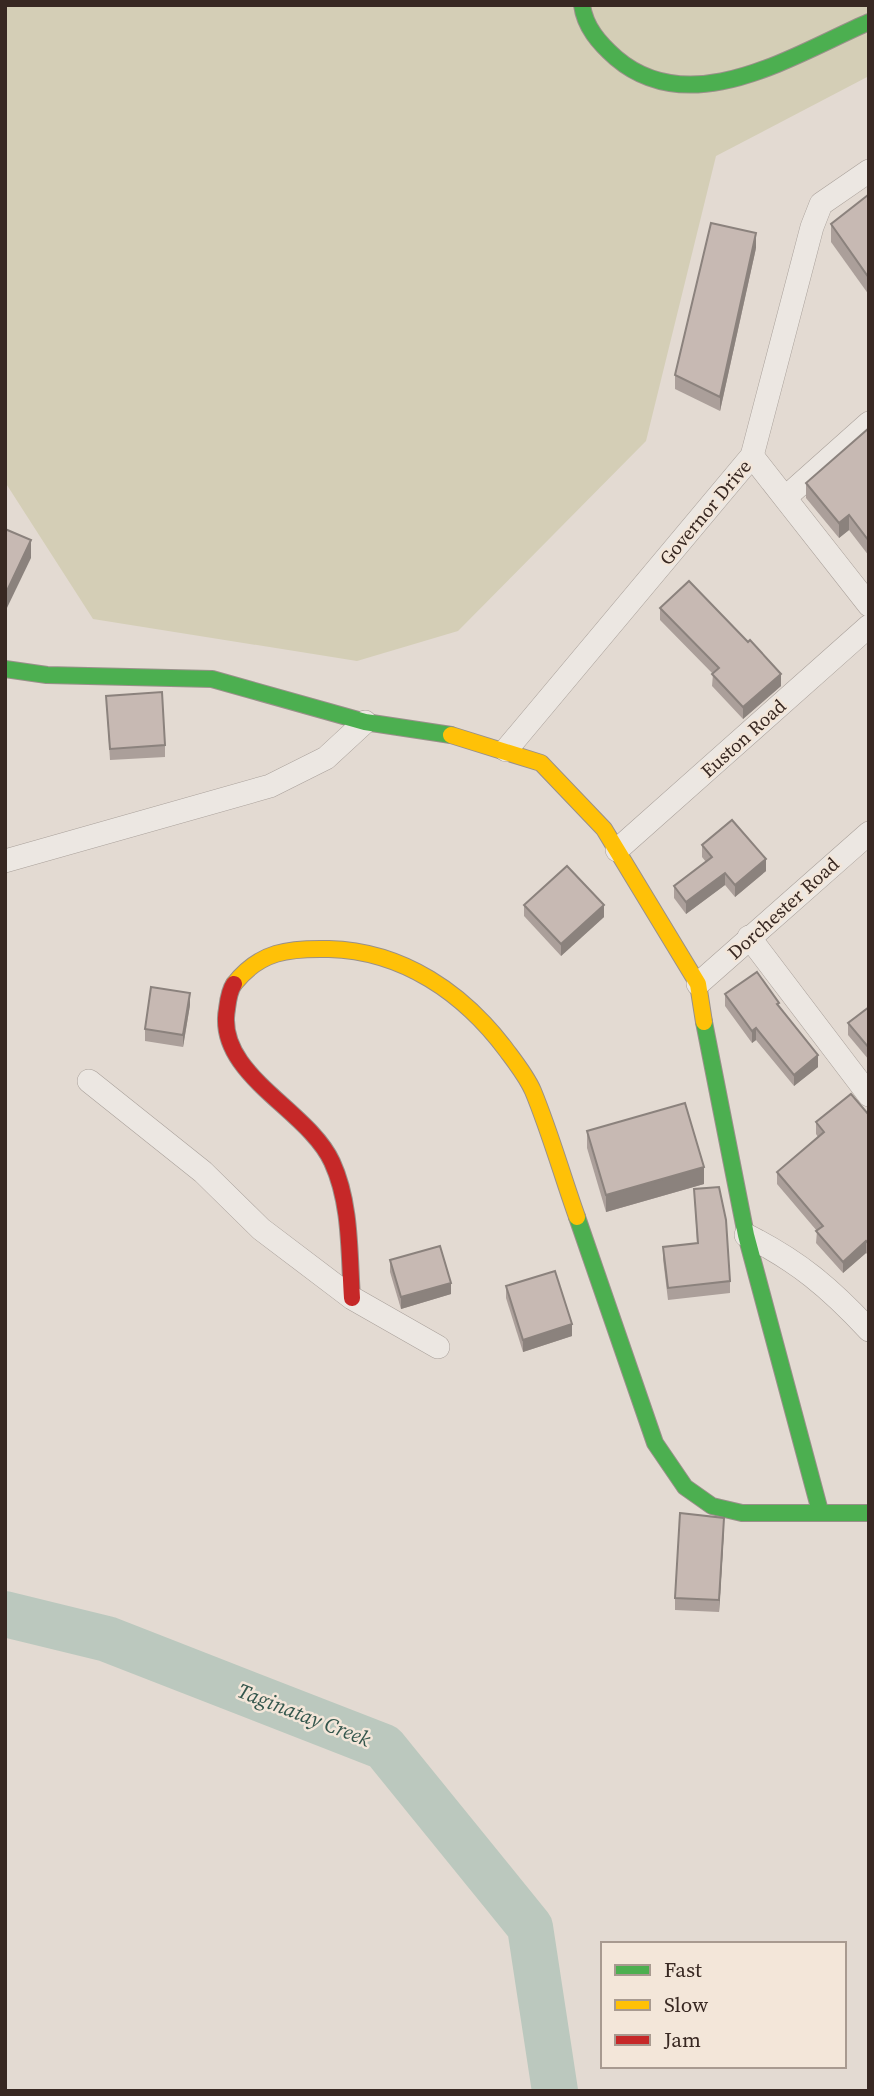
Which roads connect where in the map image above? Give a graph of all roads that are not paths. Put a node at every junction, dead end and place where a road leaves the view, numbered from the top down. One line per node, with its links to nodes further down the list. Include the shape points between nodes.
1 (582, 5): 2 (street, via 594,36 618,60 664,85 701,86 729,80)
2 (869, 22)
3 (869, 171): 5 (street, Governor Drive, via 821,204)
4 (869, 423): 6 (street)
5 (752, 456): 6 (street); 11 (street, Governor Drive)
6 (786, 497): 7 (street)
7 (869, 606)
8 (869, 626): 13 (street, Euston Road)
9 (5, 669): 10 (street, via 47,675 212,679)
10 (365, 722): 11 (street, via 448,734); 14 (street, via 326,758 270,786)
11 (506, 750): 13 (street, via 541,764 604,829)
12 (866, 839): 15 (street, Dorchester Road)
13 (618, 850): 16 (street)
14 (5, 861)
15 (749, 937): 16 (street, Dorchester Road); 18 (street)
16 (698, 984): 19 (street)
17 (89, 1081): 20 (street, via 203,1172 261,1229)
18 (869, 1095)
19 (746, 1236): 21 (street, via 803,1267); 23 (street)
20 (352, 1298): 22 (street); 23 (street, via 347,1225 325,1149 251,1076 233,1048 225,1021 230,987 248,964 273,953 326,947 379,956 424,975 470,1007 502,1040 532,1089 655,1444 674,1476 698,1498 720,1508 754,1516)
21 (869, 1330)
22 (438, 1346)
23 (820, 1511): 24 (street)
24 (869, 1513)

